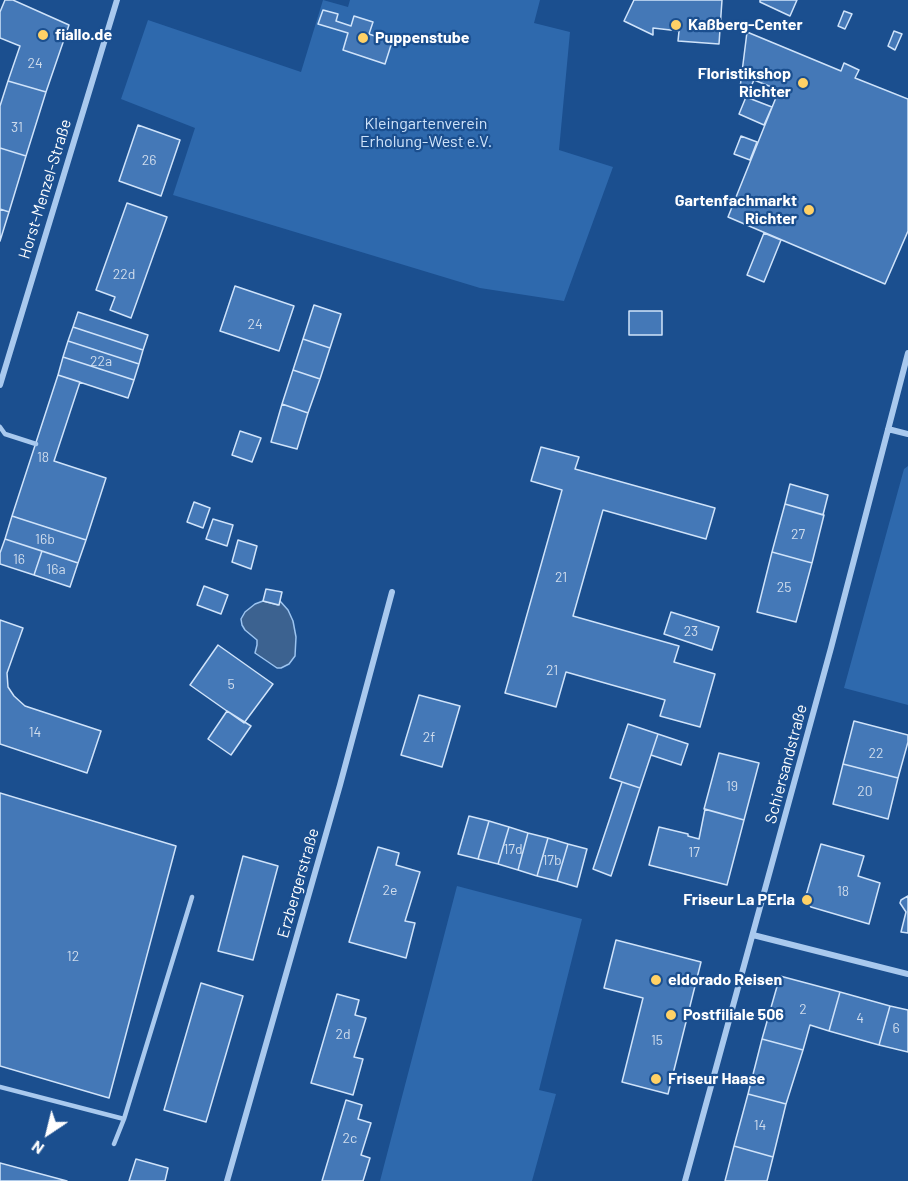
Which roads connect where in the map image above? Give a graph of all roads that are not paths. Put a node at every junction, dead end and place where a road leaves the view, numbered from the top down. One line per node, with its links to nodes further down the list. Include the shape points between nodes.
1 (117, 0): 3 (street, Horst-Menzel-Straße)
2 (908, 352): 5 (street, Schiersandstraße)
3 (0, 385)
4 (0, 427): 7 (lane, via 5,434)
5 (888, 429): 6 (street); 10 (street, Schiersandstraße)
6 (908, 434)
7 (36, 444)
8 (392, 592): 15 (street, Erzbergerstraße)
9 (192, 897): 13 (lane)
10 (753, 935): 11 (street); 16 (street, Schiersandstraße)
11 (908, 974)
12 (0, 1087): 13 (lane)
13 (124, 1119): 14 (lane)
14 (114, 1144)
15 (227, 1181)
16 (685, 1181)

